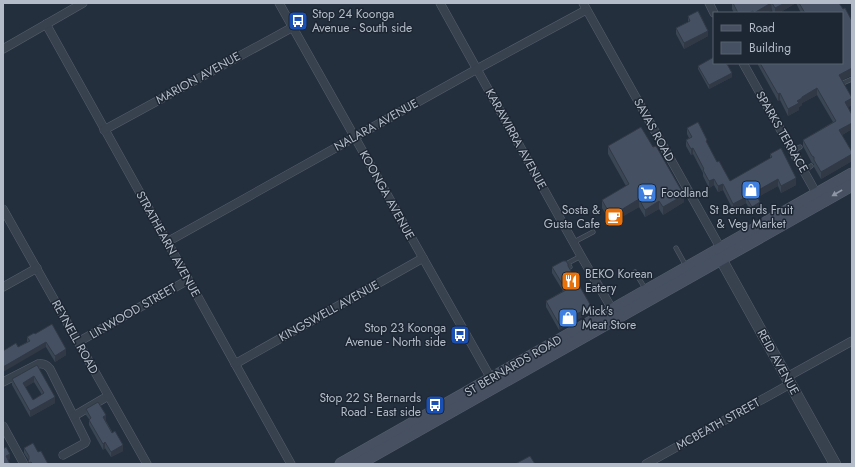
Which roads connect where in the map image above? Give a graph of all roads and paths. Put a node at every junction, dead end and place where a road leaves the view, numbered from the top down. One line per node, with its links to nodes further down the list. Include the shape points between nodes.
1 (83, 3): 7 (street)
2 (279, 3): 8 (street, KOONGA AVENUE)
3 (440, 3): 11 (street, KARAWIRRA AVENUE)
4 (709, 3): 6 (street)
5 (584, 7): 11 (street, NALARA AVENUE); 26 (street, SAVAS ROAD)
6 (714, 12)
7 (46, 24): 9 (street); 14 (street, STRATHEARN AVENUE)
8 (293, 27): 14 (street, MARION AVENUE); 15 (street, KOONGA AVENUE)
9 (3, 49)
10 (744, 64): 17 (street, SPARKS TERRACE)
11 (477, 69): 15 (street, NALARA AVENUE); 24 (street, KARAWIRRA AVENUE)
12 (852, 78): 13 (lane)
13 (843, 83)
14 (104, 130): 23 (street, STRATHEARN AVENUE)
15 (355, 137): 23 (street, NALARA AVENUE); 28 (street, KOONGA AVENUE)
16 (800, 147): 17 (lane)
17 (793, 151): 20 (street, SPARKS TERRACE, via 808,168)
18 (852, 174): 20 (main road, ST BERNARDS ROAD)
19 (852, 185): 20 (main road, ST BERNARDS ROAD, one-way to 20)
20 (819, 198): 26 (main road, ST BERNARDS ROAD)
21 (3, 209): 30 (street, REYNELL ROAD)
22 (593, 232): 24 (lane)
23 (167, 242): 33 (street, STRATHEARN AVENUE)
24 (574, 242): 27 (street, KARAWIRRA AVENUE)
25 (676, 248): 31 (lane)
26 (721, 254): 31 (main road, ST BERNARDS ROAD); 36 (main road, ST BERNARDS ROAD); 40 (street, REID AVENUE)
27 (582, 256): 29 (lane, via 568,263); 36 (street, KARAWIRRA AVENUE)
28 (423, 258): 39 (street, KINGSWELL AVENUE); 42 (street, KOONGA AVENUE)
29 (570, 267)
30 (36, 268): 34 (street); 38 (street, REYNELL ROAD)
31 (687, 268): 35 (main road, ST BERNARDS ROAD)
32 (635, 272): 35 (lane)
33 (188, 280): 38 (street, LINWOOD STREET); 39 (street, STRATHEARN AVENUE)
34 (3, 287)
35 (646, 291): 36 (main road, ST BERNARDS ROAD)
36 (615, 313): 42 (main road, ST BERNARDS ROAD)
37 (852, 341): 40 (street, MCBEATH STREET)
38 (78, 342): 43 (street, REYNELL ROAD)
39 (235, 364): 49 (street, STRATHEARN AVENUE)
40 (788, 381): 52 (street, MCBEATH STREET); 53 (street, REID AVENUE)
41 (3, 382): 44 (street, via 40,363 46,364)
42 (493, 382): 50 (main road, ST BERNARDS ROAD); 51 (main road, ST BERNARDS ROAD)
43 (108, 396): 44 (street); 48 (street, REYNELL ROAD)
44 (74, 416): 46 (street, via 86,441)
45 (3, 426): 47 (street)
46 (63, 455)
47 (24, 464)
48 (147, 464)
49 (292, 464)
50 (341, 464)
51 (358, 464)
52 (646, 464)
53 (836, 464)

